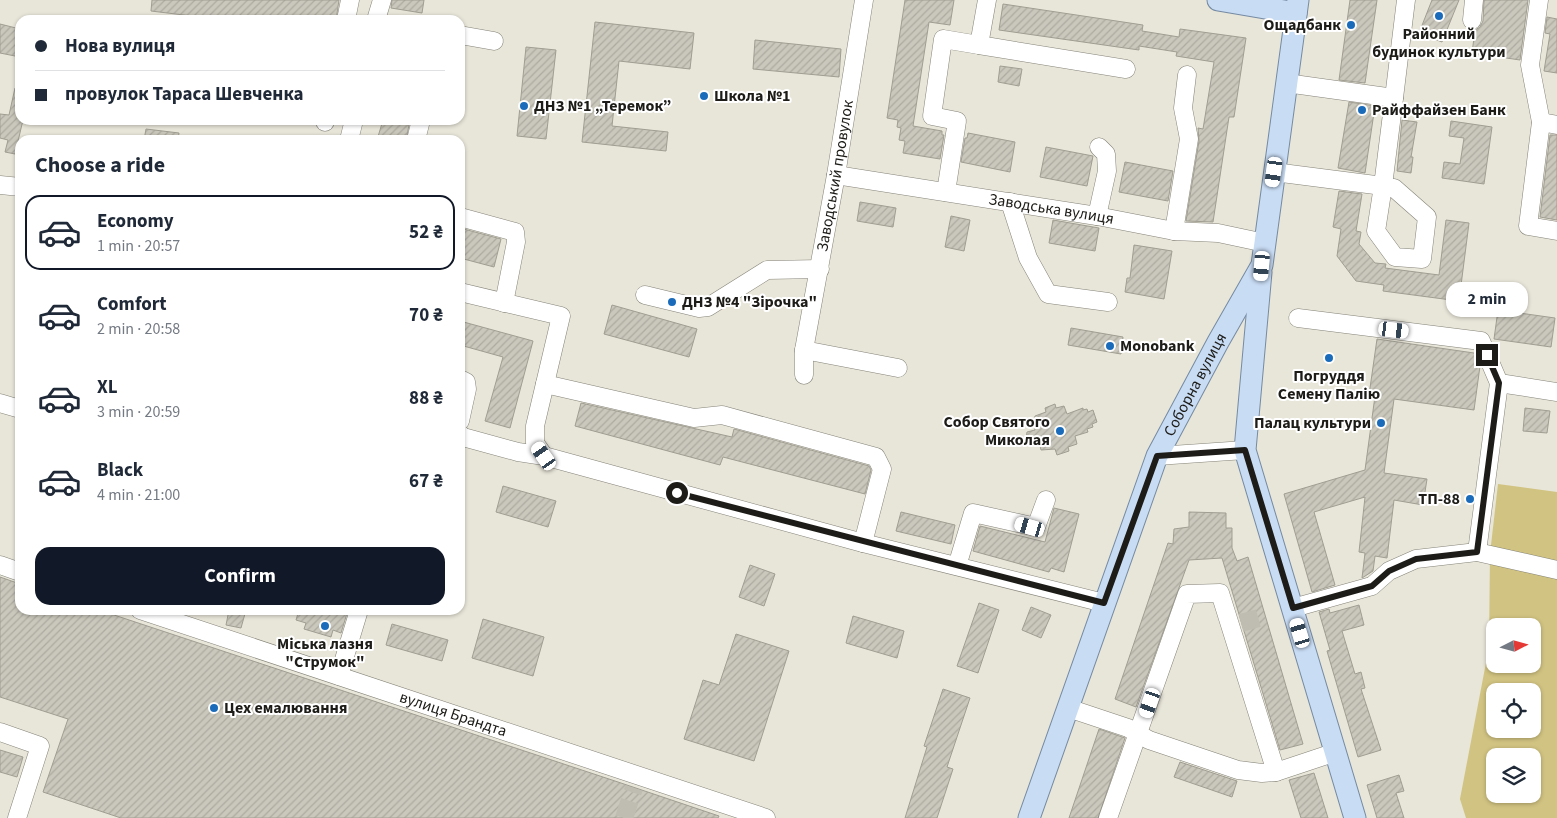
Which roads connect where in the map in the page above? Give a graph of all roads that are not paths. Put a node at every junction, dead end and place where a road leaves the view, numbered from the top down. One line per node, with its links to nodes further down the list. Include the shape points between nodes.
1 (350, 0): 10 (street)
2 (382, 0): 11 (street)
3 (864, 0): 23 (street, Заводський провулок)
4 (987, 0): 15 (street)
5 (1218, 0): 9 (main road)
6 (1406, 0): 19 (street)
7 (1474, 0): 12 (street)
8 (1539, 0): 20 (street, via 1530,65)
9 (1297, 6): 18 (main road, Соборна вулиця)
10 (347, 15)
11 (378, 15)
12 (1472, 20)
13 (465, 36): 14 (street)
14 (494, 40)
15 (979, 45): 16 (street); 26 (street, via 943,39 932,116 957,121)
16 (1126, 69)
17 (1187, 75): 30 (street, via 1182,108 1189,138)
18 (1286, 83): 19 (street); 22 (main road, Соборна вулиця)
19 (1394, 98): 22 (street, via 1383,186)
20 (1549, 124): 31 (street, via 1528,226)
21 (1099, 147): 28 (street, via 1106,154 1107,170)
22 (1274, 172): 32 (main road, Соборна вулиця)
23 (836, 175): 26 (street, Заводська вулиця); 34 (street, Заводський провулок)
24 (0, 185): 25 (street)
25 (15, 187)
26 (946, 192): 27 (street, Заводська вулиця)
27 (1010, 202): 28 (street, Заводська вулиця); 37 (street, via 1028,258 1048,294)
28 (1097, 216): 30 (street, Заводська вулиця)
29 (465, 218): 38 (street, via 515,232)
30 (1174, 231): 32 (street, Заводська вулиця, via 1218,233)
31 (1557, 231)
32 (1265, 242): 33 (main road, Соборна вулиця)
33 (1262, 266): 51 (main road); 53 (main road, Соборна вулиця)
34 (820, 269): 36 (street, via 767,270 708,307 699,308); 40 (street, Заводський провулок)
35 (465, 293): 38 (street)
36 (645, 295)
37 (1108, 302)
38 (504, 304): 45 (street, via 561,316)
39 (1298, 318): 44 (street, via 1481,341)
40 (804, 350): 41 (street); 42 (street, Заводський провулок)
41 (898, 368)
42 (804, 375)
43 (465, 382): 47 (street)
44 (1499, 383): 46 (street); 56 (street)
45 (545, 384): 52 (street, via 535,426 535,444); 55 (street, via 694,418 722,415 876,457 882,469)
46 (1557, 392)
47 (465, 398)
48 (0, 403): 49 (street)
49 (15, 408)
50 (465, 438): 52 (street)
51 (1245, 450): 53 (street); 62 (main road)
52 (544, 456): 55 (street)
53 (1157, 456): 61 (main road, Соборна вулиця)
54 (1046, 500): 58 (street, via 1036,527 973,513)
55 (863, 543): 58 (street)
56 (1477, 552): 60 (street); 62 (street, via 1416,559 1389,571 1372,586)
57 (0, 565): 59 (street)
58 (958, 566): 61 (street)
59 (15, 570)
60 (1557, 570)
61 (1104, 603): 67 (main road, Соборна вулиця)
62 (1293, 608): 70 (main road)
63 (171, 615): 65 (street, вулиця Брандта)
64 (357, 615): 66 (street)
65 (184, 617): 66 (street, вулиця Брандта)
66 (339, 676): 73 (street, вулиця Брандта, via 636,782)
67 (1068, 708): 69 (street); 74 (main road, Соборна вулиця)
68 (0, 732): 72 (street, via 40,746)
69 (1138, 734): 71 (street, via 1238,770); 71 (street, via 1187,594 1220,592); 75 (street)
70 (1336, 752): 71 (street); 76 (main road)
71 (1276, 772)
72 (17, 818)
73 (766, 818)
74 (1028, 818)
75 (1108, 818)
76 (1354, 818)

